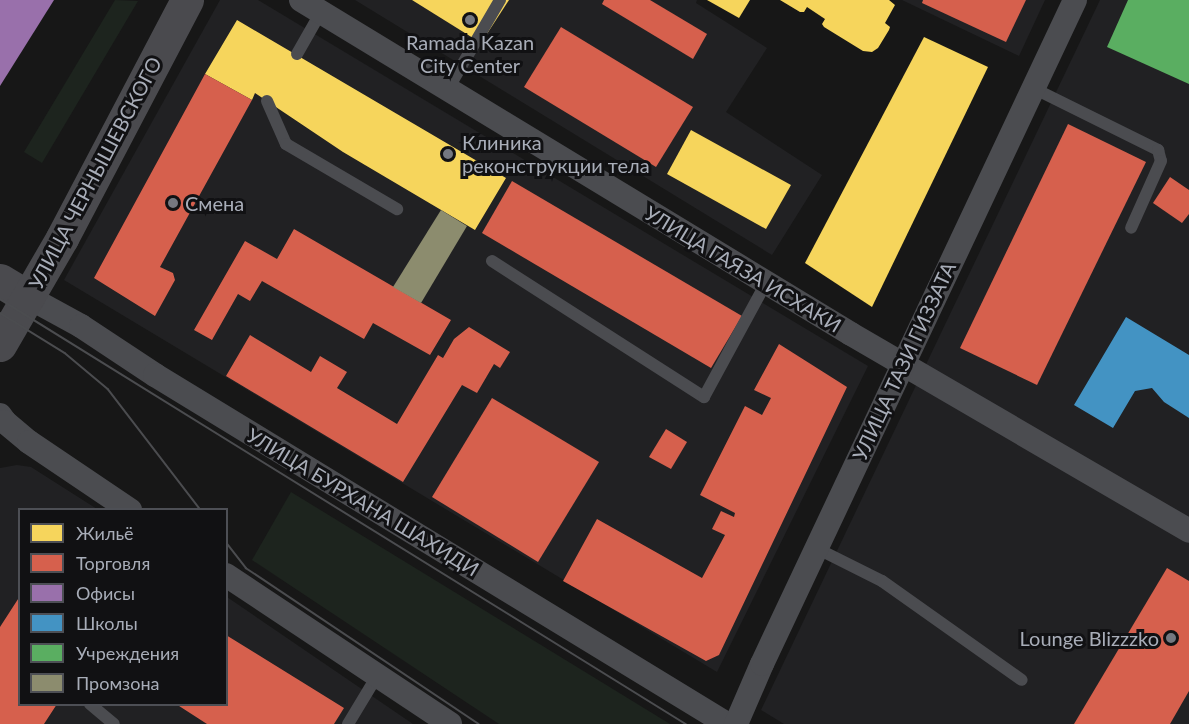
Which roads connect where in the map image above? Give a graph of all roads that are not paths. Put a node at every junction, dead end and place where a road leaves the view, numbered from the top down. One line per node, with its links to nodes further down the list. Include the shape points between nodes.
1 (187, 0): 14 (main road, УЛИЦА ЧЕРНЫШЕВСКОГО)
2 (500, 0): 7 (lane)
3 (1074, 0): 6 (street, УЛИЦА ТАЗИ ГИЗЗАТА)
4 (311, 6): 5 (lane); 7 (street, УЛИЦА ГАЯЗА ИСХАКИ)
5 (297, 54)
6 (1033, 88): 10 (lane, via 1158,150 1161,161); 16 (street, УЛИЦА ТАЗИ ГИЗЗАТА)
7 (448, 89): 13 (street, УЛИЦА ГАЯЗА ИСХАКИ)
8 (267, 100): 9 (lane, via 286,144)
9 (397, 209)
10 (1131, 228)
11 (492, 261): 13 (lane, via 704,397)
12 (0, 280): 14 (main road, УЛИЦА БУРХАНА ШАХИДИ)
13 (766, 283): 16 (street, УЛИЦА ГАЯЗА ИСХАКИ)
14 (28, 297): 15 (main road, УЛИЦА ЧЕРНЫШЕВСКОГО); 28 (street, УЛИЦА БУРХАНА ШАХИДИ)
15 (0, 345)
16 (902, 363): 19 (street, УЛИЦА ГАЯЗА ИСХАКИ); 20 (street, УЛИЦА ТАЗИ ГИЗЗАТА)
17 (0, 415): 18 (street, via 29,442)
18 (127, 508)
19 (1189, 531)
20 (816, 548): 23 (lane, via 882,581); 29 (street, УЛИЦА ТАЗИ ГИЗЗАТА)
21 (228, 576): 22 (street)
22 (377, 676): 26 (lane); 27 (street)
23 (1022, 680)
24 (91, 706): 25 (lane)
25 (114, 724)
26 (348, 724)
27 (450, 724)
28 (727, 724)
29 (736, 724)

